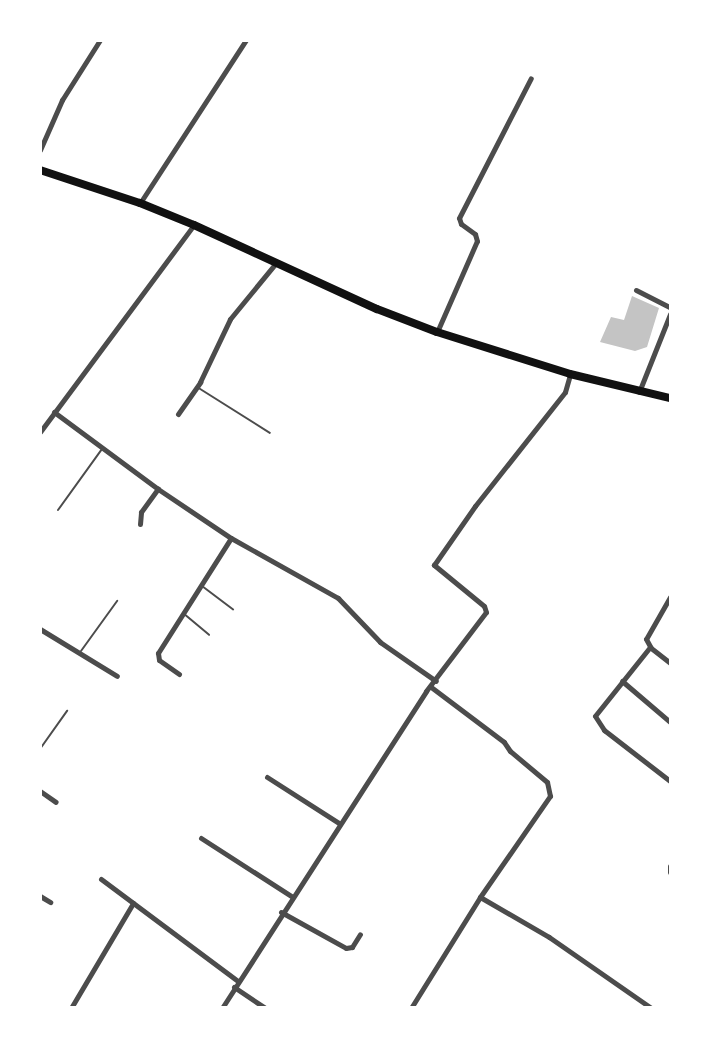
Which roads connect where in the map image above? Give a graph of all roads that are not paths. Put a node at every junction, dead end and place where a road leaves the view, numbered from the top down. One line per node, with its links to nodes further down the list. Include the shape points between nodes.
1 (100, 40): 4 (street, via 62,100)
2 (246, 40): 6 (street)
3 (531, 78): 12 (street, via 459,218 477,241)
4 (40, 150)
5 (40, 170): 6 (main road)
6 (140, 203): 7 (main road)
7 (194, 225): 8 (main road); 17 (street)
8 (275, 264): 12 (main road); 14 (street, via 230,319)
9 (636, 290): 10 (street)
10 (670, 308)
11 (670, 314): 15 (street)
12 (437, 332): 13 (main road)
13 (570, 374): 15 (main road); 39 (street, via 565,392 434,565 484,606 486,612)
14 (197, 387): 18 (street); 21 (lane)
15 (639, 392): 16 (main road)
16 (670, 398)
17 (54, 412): 19 (street); 22 (street)
18 (178, 414)
19 (44, 420): 20 (street)
20 (40, 432)
21 (270, 433)
22 (102, 449): 23 (street); 24 (lane)
23 (158, 489): 25 (street, via 141,512); 26 (street)
24 (58, 510)
25 (140, 524)
26 (231, 538): 27 (street); 39 (street, via 338,598 380,642)
27 (202, 586): 30 (lane); 31 (street)
28 (670, 597): 34 (street, via 647,635)
29 (117, 601): 35 (lane)
30 (233, 609)
31 (183, 614): 33 (lane); 37 (street, via 157,655)
32 (40, 629): 35 (street)
33 (208, 635)
34 (650, 647): 36 (street); 40 (street)
35 (79, 654): 38 (street)
36 (670, 663)
37 (179, 674)
38 (117, 676)
39 (436, 681): 41 (street)
40 (622, 681): 43 (street); 46 (street, via 598,710 596,720)
41 (431, 687): 49 (street); 56 (street, via 504,742 547,782 550,796)
42 (67, 711): 44 (lane)
43 (670, 722)
44 (40, 749)
45 (267, 777): 49 (street)
46 (670, 781)
47 (40, 791): 48 (street)
48 (56, 802)
49 (339, 823): 55 (street)
50 (201, 838): 55 (street)
51 (670, 866): 52 (street)
52 (670, 872)
53 (101, 879): 58 (street)
54 (40, 896): 57 (street)
55 (291, 896): 59 (street)
56 (480, 897): 66 (street); 67 (street, via 549,937)
57 (50, 902)
58 (133, 903): 61 (street); 63 (street)
59 (281, 912): 60 (street, via 346,948 354,945); 61 (street)
60 (360, 934)
61 (238, 981): 62 (street)
62 (234, 987): 64 (street); 65 (street)
63 (71, 1008)
64 (222, 1008)
65 (265, 1008)
66 (411, 1008)
67 (651, 1008)

